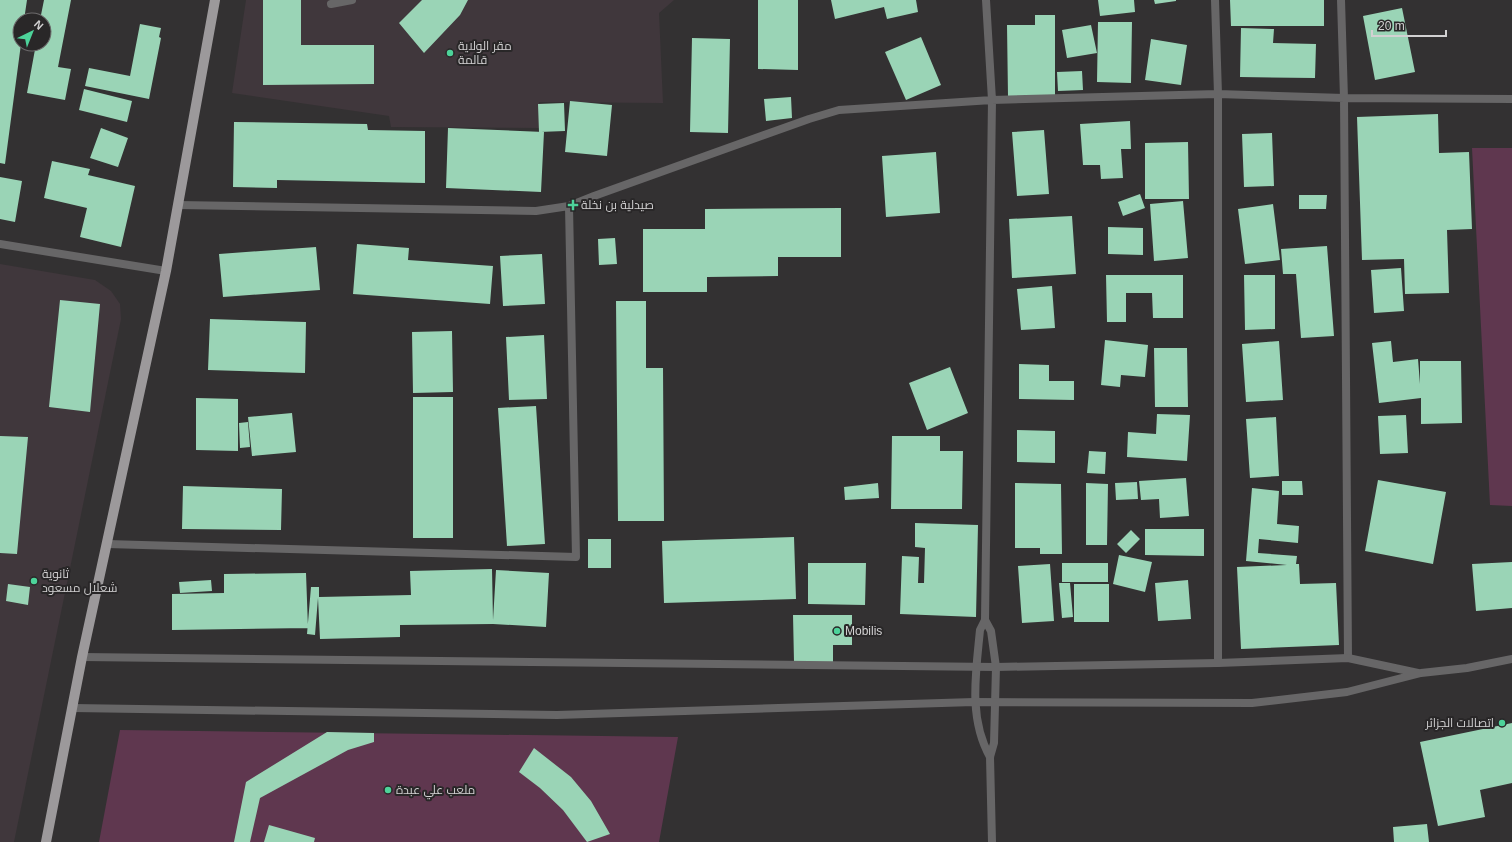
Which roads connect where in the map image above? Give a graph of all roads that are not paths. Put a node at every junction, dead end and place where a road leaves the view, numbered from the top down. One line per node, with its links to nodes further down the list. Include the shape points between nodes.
1 (215, 0): 11 (main road)
2 (352, 0): 6 (street)
3 (986, 0): 10 (street)
4 (1215, 0): 7 (street)
5 (1341, 0): 8 (street)
6 (331, 4)
7 (1218, 94): 8 (street); 10 (street); 20 (street)
8 (1344, 98): 9 (street); 18 (street)
9 (1512, 98)
10 (992, 100): 12 (street, via 839,110); 16 (street)
11 (178, 205): 12 (street, via 536,212); 14 (main road)
12 (569, 206): 15 (street, via 576,557)
13 (0, 244): 14 (street)
14 (166, 271): 15 (main road)
15 (107, 544): 17 (main road)
16 (985, 620): 21 (street, via 980,630); 22 (street, via 991,632)
17 (82, 657): 21 (street); 26 (main road)
18 (1348, 658): 20 (street); 23 (street)
19 (1512, 659): 23 (street, via 1467,668)
20 (1218, 663): 22 (street)
21 (976, 667): 22 (street); 24 (street)
22 (996, 667): 25 (street)
23 (1421, 673): 25 (street, via 1347,692 1252,703)
24 (974, 702): 25 (street); 26 (street, via 557,715); 27 (street, via 983,744)
25 (995, 702): 27 (street, via 994,744)
26 (73, 708): 28 (main road)
27 (990, 757): 29 (street)
28 (46, 842)
29 (992, 842)

